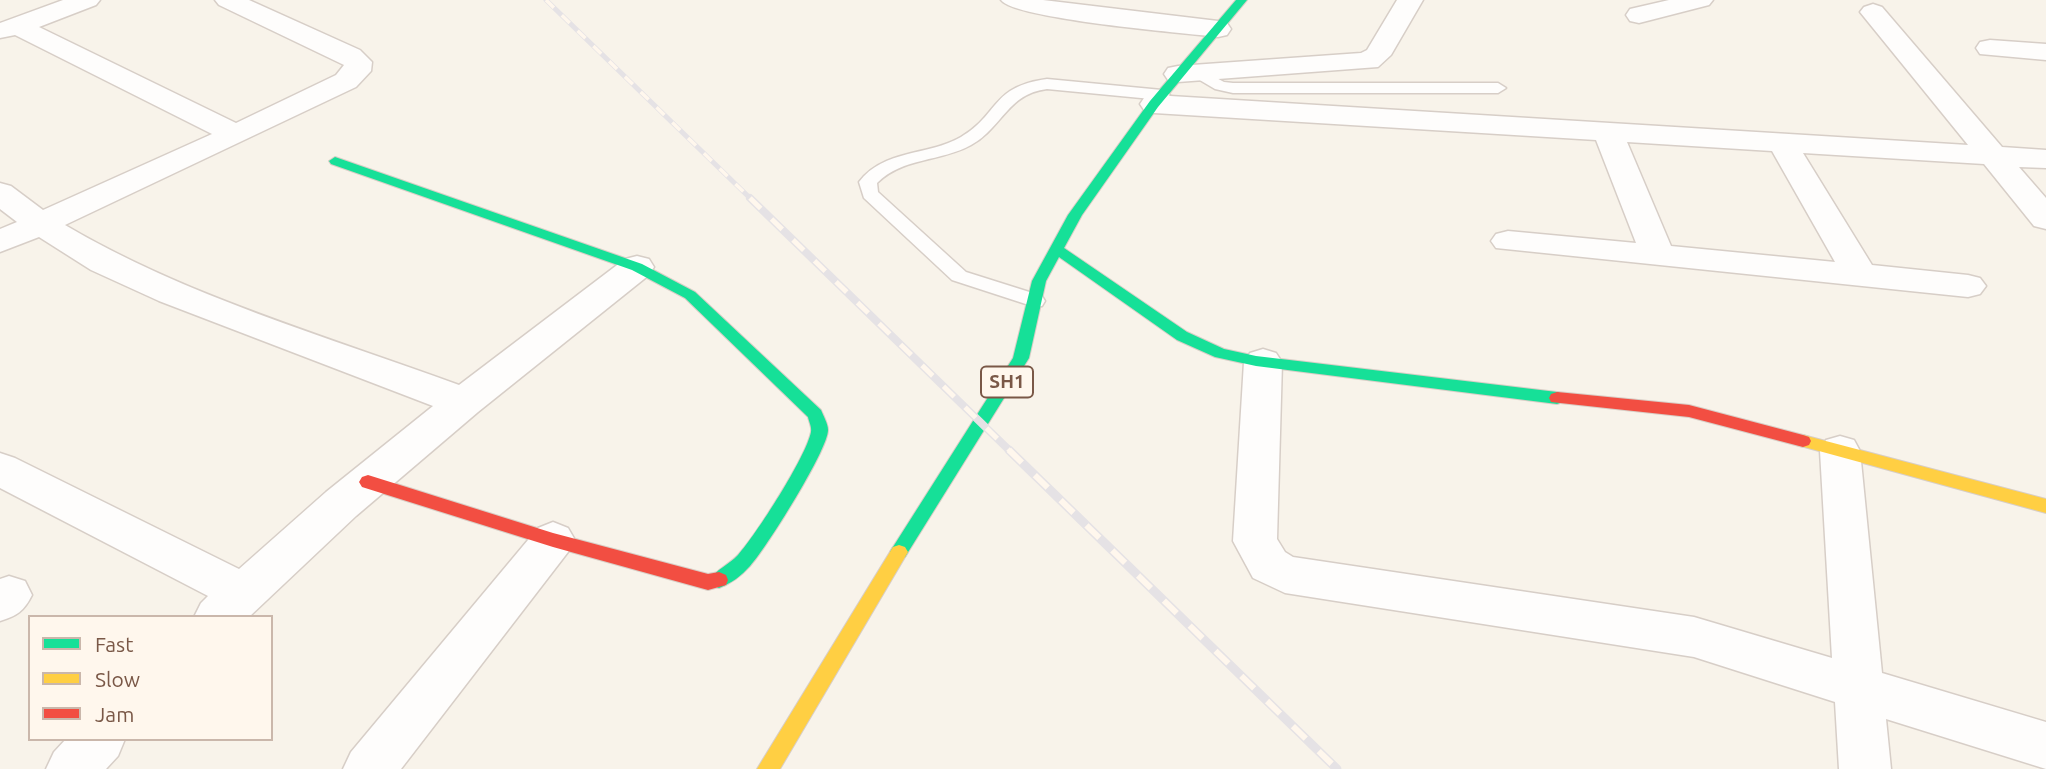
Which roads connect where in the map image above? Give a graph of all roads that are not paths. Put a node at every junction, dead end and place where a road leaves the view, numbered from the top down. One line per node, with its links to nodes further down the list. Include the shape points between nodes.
1 (87, 0): 9 (street)
2 (228, 0): 16 (street, via 358,62 357,71 346,80)
3 (1242, 0): 10 (street, SH1)
4 (1410, 0): 13 (street, via 1377,55 1368,61)
5 (1700, 0): 8 (street)
6 (1032, 2): 10 (street)
7 (1873, 12): 18 (street)
8 (1639, 15)
9 (8, 29): 16 (street)
10 (1218, 29): 13 (street, SH1)
11 (1990, 48): 12 (street)
12 (2046, 52)
13 (1173, 87): 14 (lane); 15 (street); 26 (street, SH1, via 1075,215); 31 (lane, via 1028,85 1015,91 970,139 877,170 868,182 870,194 959,276)
14 (1498, 88)
15 (1608, 132): 17 (street); 27 (street)
16 (236, 134): 23 (street)
17 (1782, 143): 18 (street); 29 (street)
18 (1991, 156): 19 (street); 22 (street)
19 (2046, 159)
20 (335, 161): 28 (street)
21 (0, 193): 23 (street)
22 (2046, 219)
23 (41, 225): 25 (street); 33 (street, via 103,262 172,293)
24 (1508, 241): 27 (street)
25 (0, 242)
26 (1056, 249): 31 (street, SH1, via 1039,281); 32 (street, via 1182,336 1220,353)
27 (1658, 256): 29 (street)
28 (637, 267): 33 (street); 38 (street, via 690,296 815,414 820,430 750,556 723,581 708,582)
29 (1861, 276): 30 (street)
30 (1968, 286)
31 (1035, 301): 45 (street, SH1, via 1021,358)
32 (1263, 362): 34 (street, via 1689,411); 40 (street, via 1255,541 1269,565 1285,574 1694,637)
33 (464, 402): 36 (street)
34 (1840, 451): 37 (street); 40 (street)
35 (0, 469): 39 (street)
36 (368, 482): 38 (street); 39 (street)
37 (2046, 506)
38 (553, 540): 44 (street)
39 (229, 604)
40 (1858, 686): 42 (street); 46 (street)
41 (98, 741): 43 (street)
42 (2046, 746)
43 (72, 769)
44 (369, 769)
45 (768, 769)
46 (1865, 769)

